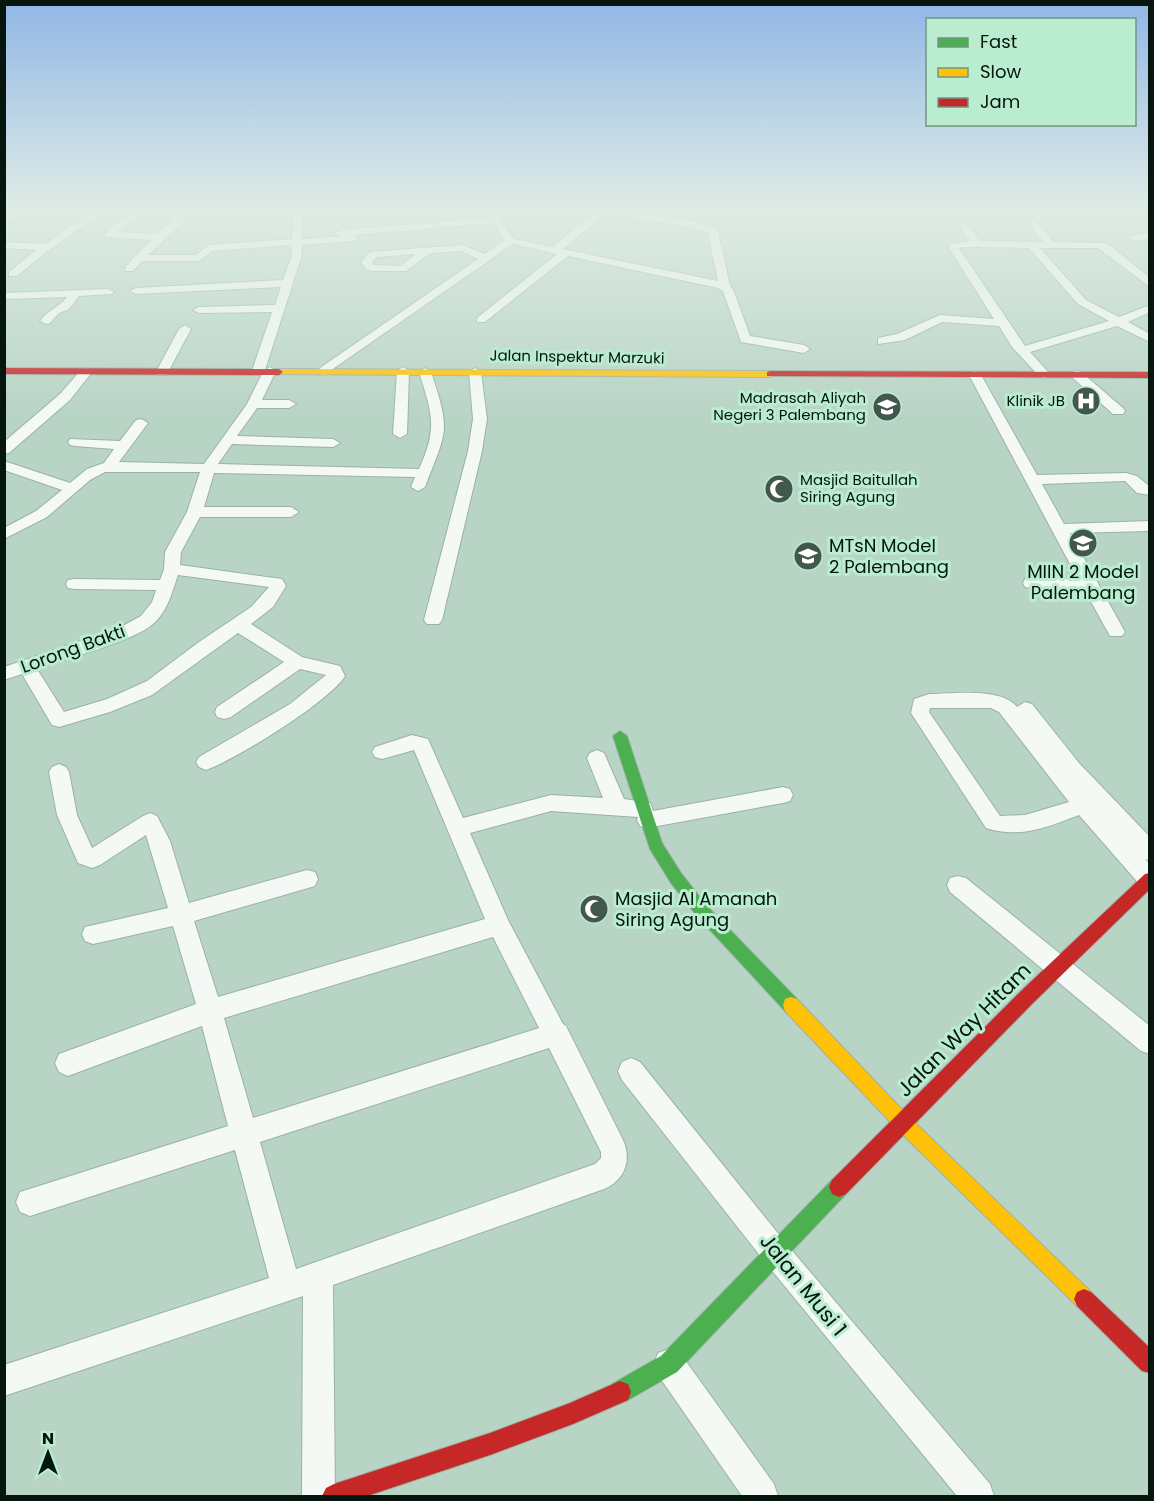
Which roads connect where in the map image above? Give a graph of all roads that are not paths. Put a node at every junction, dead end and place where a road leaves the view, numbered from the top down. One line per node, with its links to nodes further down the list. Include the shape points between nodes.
1 (289, 277): 8 (street, Lorong Bakti)
2 (457, 277): 28 (street)
3 (530, 277): 17 (street)
4 (679, 277): 9 (street)
5 (723, 277): 9 (street)
6 (973, 277): 20 (street)
7 (1059, 277): 19 (street, via 1074,296)
8 (288, 283): 10 (street); 14 (street, Lorong Bakti)
9 (725, 287): 24 (street, via 745,339)
10 (136, 291)
11 (108, 292): 12 (street)
12 (76, 293): 13 (street); 18 (street)
13 (4, 296)
14 (280, 308): 16 (street); 27 (street, Lorong Bakti)
15 (1149, 308): 19 (street)
16 (199, 310)
17 (481, 320)
18 (46, 321)
19 (1118, 322): 22 (street); 25 (street)
20 (1002, 323): 23 (street, via 940,318 898,339); 25 (street)
21 (185, 329): 31 (street)
22 (1149, 339)
23 (882, 340)
24 (804, 349)
25 (1022, 351): 34 (street)
26 (4, 371): 30 (street, Jalan Inspektur Marzuki)
27 (264, 371): 28 (street, Jalan Inspektur Marzuki); 31 (street, Jalan Inspektur Marzuki); 38 (street, Lorong Bakti)
28 (324, 371): 29 (street, Jalan Inspektur Marzuki)
29 (403, 371): 32 (street, Jalan Inspektur Marzuki); 42 (street)
30 (86, 372): 31 (street, Jalan Inspektur Marzuki); 47 (street, via 58,404)
31 (162, 372)
32 (424, 372): 33 (street, Jalan Inspektur Marzuki); 50 (street, via 439,425 421,480)
33 (475, 372): 35 (street, Jalan Inspektur Marzuki); 63 (street, via 480,419 475,451)
34 (1044, 374): 35 (street, Jalan Inspektur Marzuki); 36 (street, Jalan Inspektur Marzuki)
35 (975, 375): 51 (street)
36 (1077, 375): 37 (street, Jalan Inspektur Marzuki); 40 (street)
37 (1149, 375)
38 (253, 404): 39 (street); 43 (street, Lorong Bakti)
39 (289, 404)
40 (1118, 411)
41 (141, 423): 46 (street)
42 (400, 434)
43 (228, 440): 45 (street); 50 (street, Lorong Bakti)
44 (75, 441): 46 (street)
45 (333, 443)
46 (125, 446): 49 (street)
47 (4, 450)
48 (4, 465): 52 (street)
49 (109, 466): 50 (street); 52 (street, via 92,471)
50 (209, 467): 54 (street, Lorong Bakti)
51 (1032, 480): 53 (street, via 1126,477); 57 (street)
52 (70, 488): 58 (street, via 55,505)
53 (1149, 491)
54 (195, 512): 55 (street); 59 (street, Lorong Bakti, via 173,552)
55 (291, 512)
56 (1149, 526): 57 (street)
57 (1058, 529): 62 (street)
58 (4, 534)
59 (169, 577): 61 (street); 64 (street, via 276,583 277,591); 67 (street, Lorong Bakti, via 160,604 147,620 125,632)
60 (1031, 583): 62 (street)
61 (74, 584)
62 (1089, 584): 65 (street)
63 (433, 620)
64 (239, 625): 66 (street); 67 (street, via 148,689 104,708 59,720)
65 (1116, 632)
66 (297, 662): 70 (street); 74 (street, via 334,671 336,676 302,705)
67 (26, 666): 68 (street, Lorong Bakti)
68 (4, 674)
69 (1022, 705): 81 (street, via 1072,768)
70 (224, 712)
71 (620, 736): 79 (street)
72 (382, 752): 80 (street, via 412,742 421,744)
73 (597, 758): 78 (street)
74 (206, 762)
75 (59, 772): 85 (street, via 68,815 86,857 92,859 150,822)
76 (783, 795): 79 (street)
77 (1083, 805): 77 (street, via 1008,826 993,822 921,713 921,704 1003,704); 83 (street)
78 (616, 806): 79 (street); 80 (street, via 551,803)
79 (645, 814): 94 (street, via 656,845 675,878 702,911)
80 (458, 828): 86 (street)
81 (1149, 852)
82 (307, 879): 85 (street)
83 (1149, 879): 88 (street, Jalan Way Hitam)
84 (958, 885): 88 (street)
85 (180, 915): 87 (street); 89 (street)
86 (499, 925): 89 (street); 90 (street)
87 (93, 934)
88 (1056, 967): 91 (street); 94 (street, Jalan Way Hitam)
89 (210, 1011): 92 (street); 95 (street)
90 (557, 1034): 95 (street); 98 (street, via 614,1149 609,1170)
91 (1149, 1042)
92 (68, 1063)
93 (631, 1071): 97 (street, Jalan Musi 1)
94 (902, 1122): 97 (street); 100 (street, Jalan Way Hitam)
95 (243, 1134): 96 (street); 99 (street)
96 (30, 1202)
97 (775, 1252): 101 (street); 107 (street, Jalan Musi 1)
98 (318, 1276): 99 (street); 104 (street)
99 (286, 1286): 102 (street)
100 (1149, 1362)
101 (669, 1364): 103 (street, via 641,1383 597,1404); 106 (street)
102 (4, 1382)
103 (417, 1484): 105 (street)
104 (319, 1497)
105 (334, 1497)
106 (762, 1497)
107 (978, 1497)

